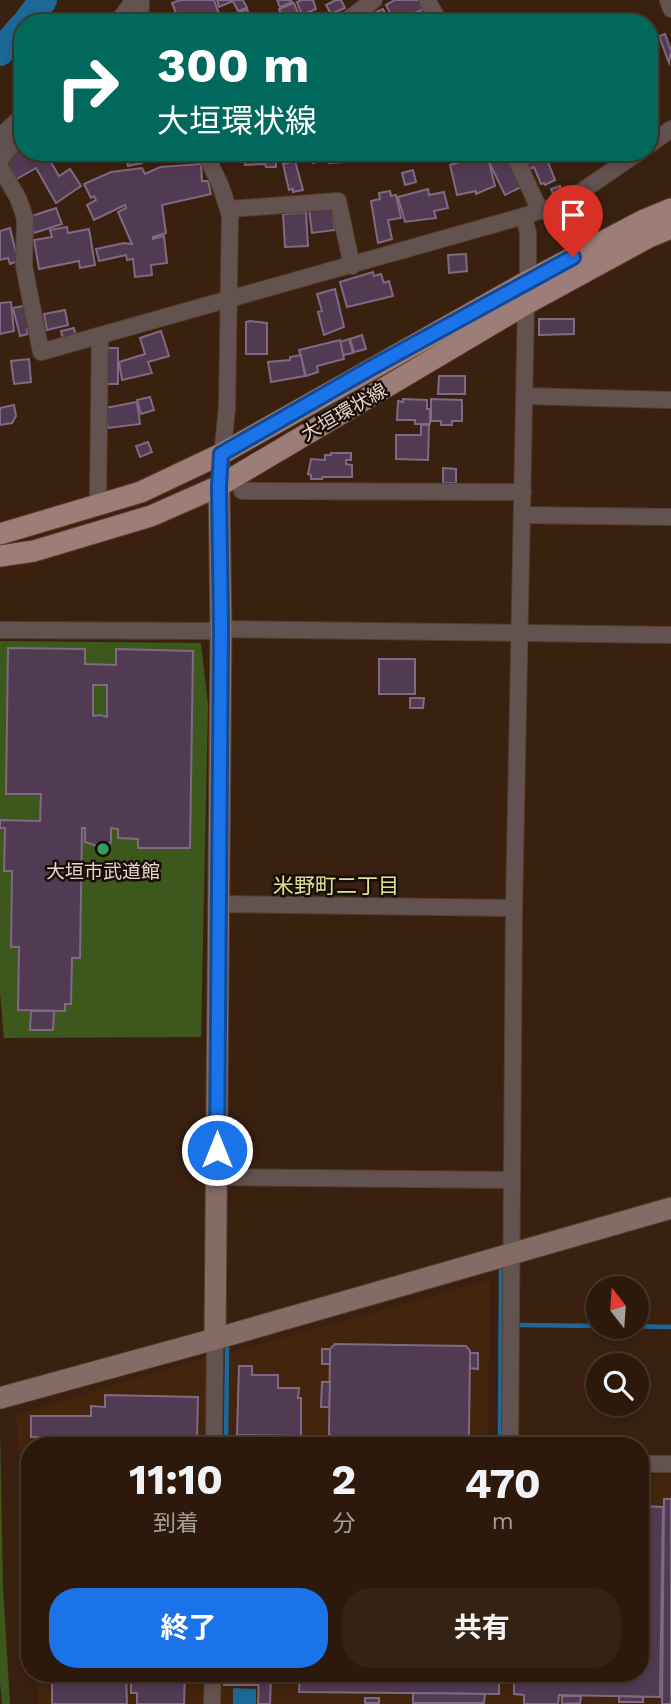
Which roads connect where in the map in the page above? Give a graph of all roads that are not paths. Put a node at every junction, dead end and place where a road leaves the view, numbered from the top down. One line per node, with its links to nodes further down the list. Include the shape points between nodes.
1 (374, 0): 3 (street)
2 (668, 0): 4 (street)
3 (358, 5)
4 (671, 9)
5 (14, 124): 6 (street)
6 (0, 137)
7 (14, 143): 11 (street)
8 (209, 161): 12 (street)
9 (516, 161): 14 (street)
10 (626, 161): 14 (street, via 566,202)
11 (0, 165): 20 (street, via 24,218 24,266 41,352)
12 (229, 209): 16 (street, via 338,201); 18 (street)
13 (671, 209): 17 (main road, 大垣環状線)
14 (532, 214): 16 (street); 17 (street, via 527,233)
15 (671, 228): 19 (main road, 大垣環状線)
16 (352, 265): 18 (street)
17 (528, 281): 23 (main road, 大垣環状線)
18 (229, 301): 20 (street); 23 (street, via 227,408)
19 (526, 304): 21 (street); 24 (main road, 大垣環状線)
20 (100, 336): 27 (street)
21 (524, 396): 22 (street); 26 (street)
22 (671, 400)
23 (221, 454): 24 (street); 30 (main road, 大垣環状線, via 141,492)
24 (219, 486): 31 (main road, 大垣環状線, via 151,516 34,551); 32 (street)
25 (242, 491): 26 (street)
26 (523, 492): 28 (street)
27 (98, 494)
28 (522, 515): 29 (street); 34 (street)
29 (671, 517)
30 (0, 534)
31 (0, 556)
32 (221, 629): 33 (street); 34 (street); 36 (street)
33 (0, 630)
34 (519, 632): 35 (street); 37 (street)
35 (671, 635)
36 (219, 904): 37 (street); 38 (street)
37 (514, 908): 39 (street)
38 (217, 1177): 39 (street); 42 (street)
39 (512, 1180): 41 (street)
40 (671, 1208): 41 (street)
41 (511, 1254): 42 (street); 45 (street)
42 (215, 1339): 43 (street); 44 (street)
43 (0, 1398)
44 (215, 1437)
45 (510, 1437)
46 (649, 1464): 47 (street)
47 (671, 1464)
48 (212, 1682): 49 (street)
49 (212, 1704)

